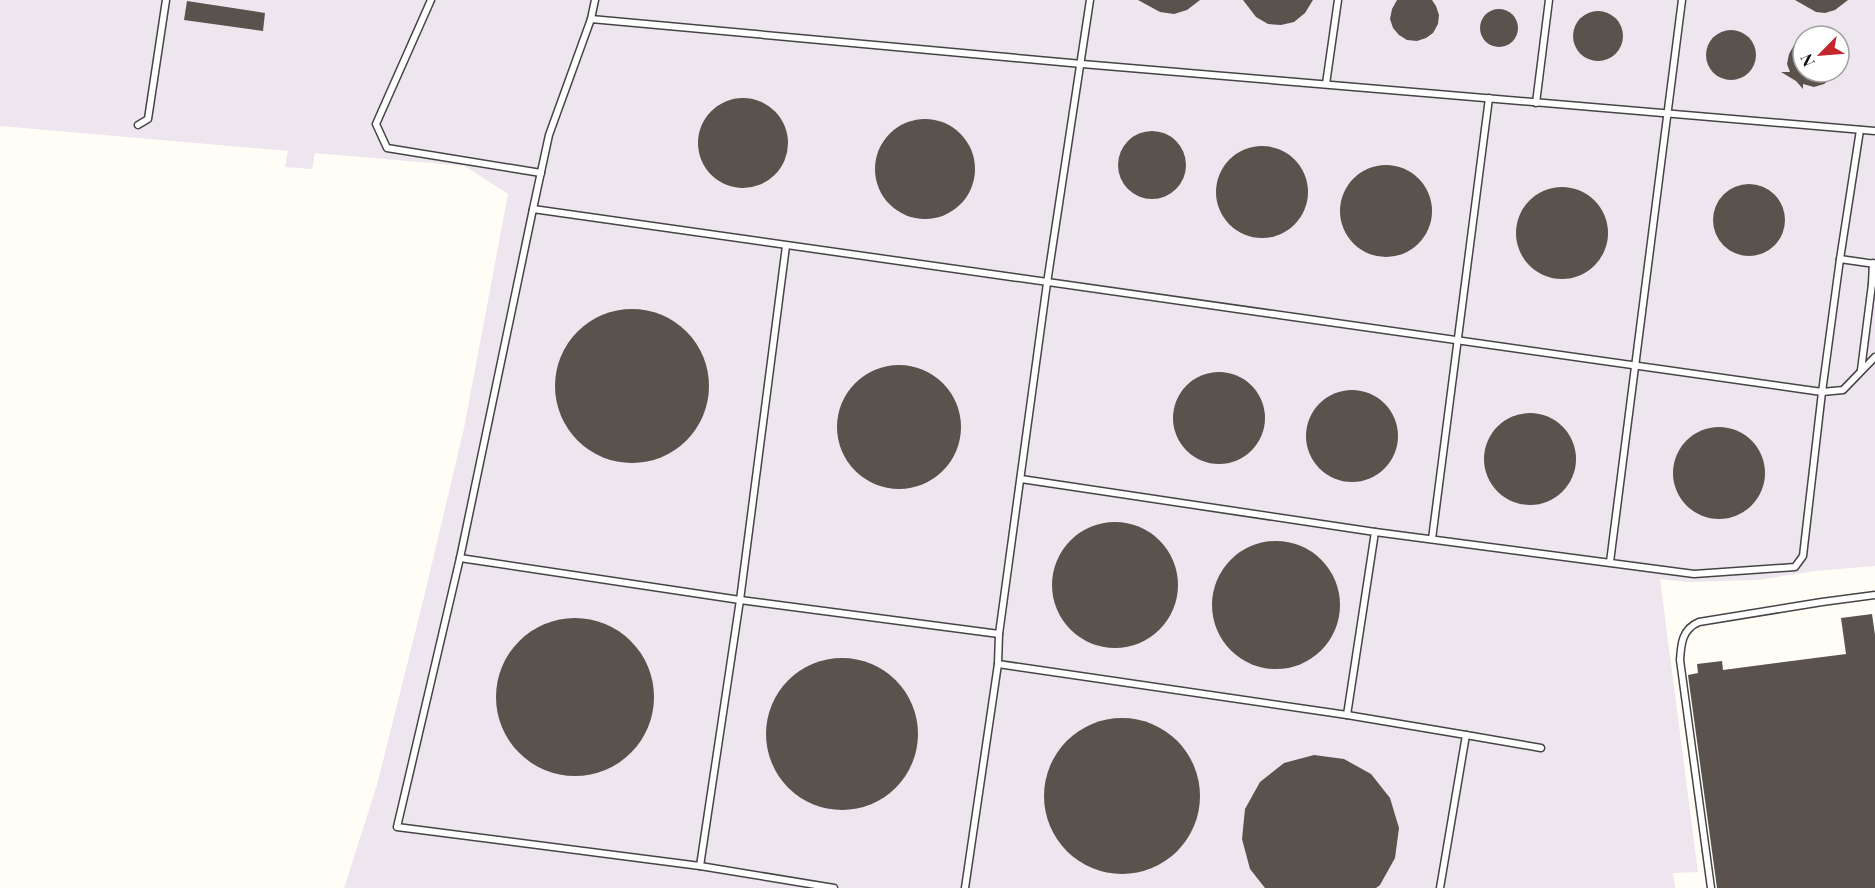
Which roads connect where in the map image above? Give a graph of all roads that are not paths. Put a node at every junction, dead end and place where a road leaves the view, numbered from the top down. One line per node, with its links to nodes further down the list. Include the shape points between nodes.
1 (166, 0): 14 (lane, via 148,118)
2 (431, 0): 17 (lane, via 376,124 387,148)
3 (595, 0): 8 (lane)
4 (1090, 0): 9 (lane)
5 (1338, 0): 10 (lane)
6 (1549, 0): 12 (lane)
7 (1682, 0): 13 (lane)
8 (591, 19): 9 (lane); 17 (lane, via 549,135)
9 (1082, 64): 10 (lane); 22 (lane)
10 (1326, 84): 11 (lane)
11 (1489, 98): 12 (lane); 24 (lane)
12 (1536, 103): 13 (lane)
13 (1666, 113): 15 (lane); 26 (lane)
14 (138, 125)
15 (1860, 130): 16 (lane); 20 (lane)
16 (1875, 131)
17 (541, 173): 18 (lane)
18 (533, 209): 19 (lane); 32 (lane)
19 (786, 246): 22 (lane); 35 (lane)
20 (1840, 259): 21 (lane); 28 (lane)
21 (1874, 263): 23 (lane)
22 (1047, 283): 24 (lane); 29 (lane)
23 (1874, 283): 27 (lane)
24 (1457, 341): 26 (lane); 31 (lane)
25 (1875, 357): 27 (lane)
26 (1636, 364): 28 (lane); 33 (lane)
27 (1861, 371): 28 (lane, via 1843,390)
28 (1822, 392): 33 (lane, via 1803,556 1795,567 1694,574)
29 (1021, 479): 30 (lane); 36 (lane)
30 (1375, 532): 31 (lane); 38 (lane)
31 (1432, 539): 33 (lane)
32 (460, 558): 35 (lane); 41 (lane, via 398,827)
33 (1610, 562)
34 (1875, 595): 45 (lane, via 1699,622 1686,632 1680,660)
35 (740, 600): 36 (lane); 41 (lane)
36 (999, 634): 37 (lane)
37 (998, 664): 38 (lane); 43 (lane)
38 (1347, 715): 39 (lane)
39 (1466, 735): 40 (lane); 44 (lane)
40 (1540, 748)
41 (700, 866): 42 (lane)
42 (834, 888)
43 (965, 888)
44 (1440, 888)
45 (1711, 888)

